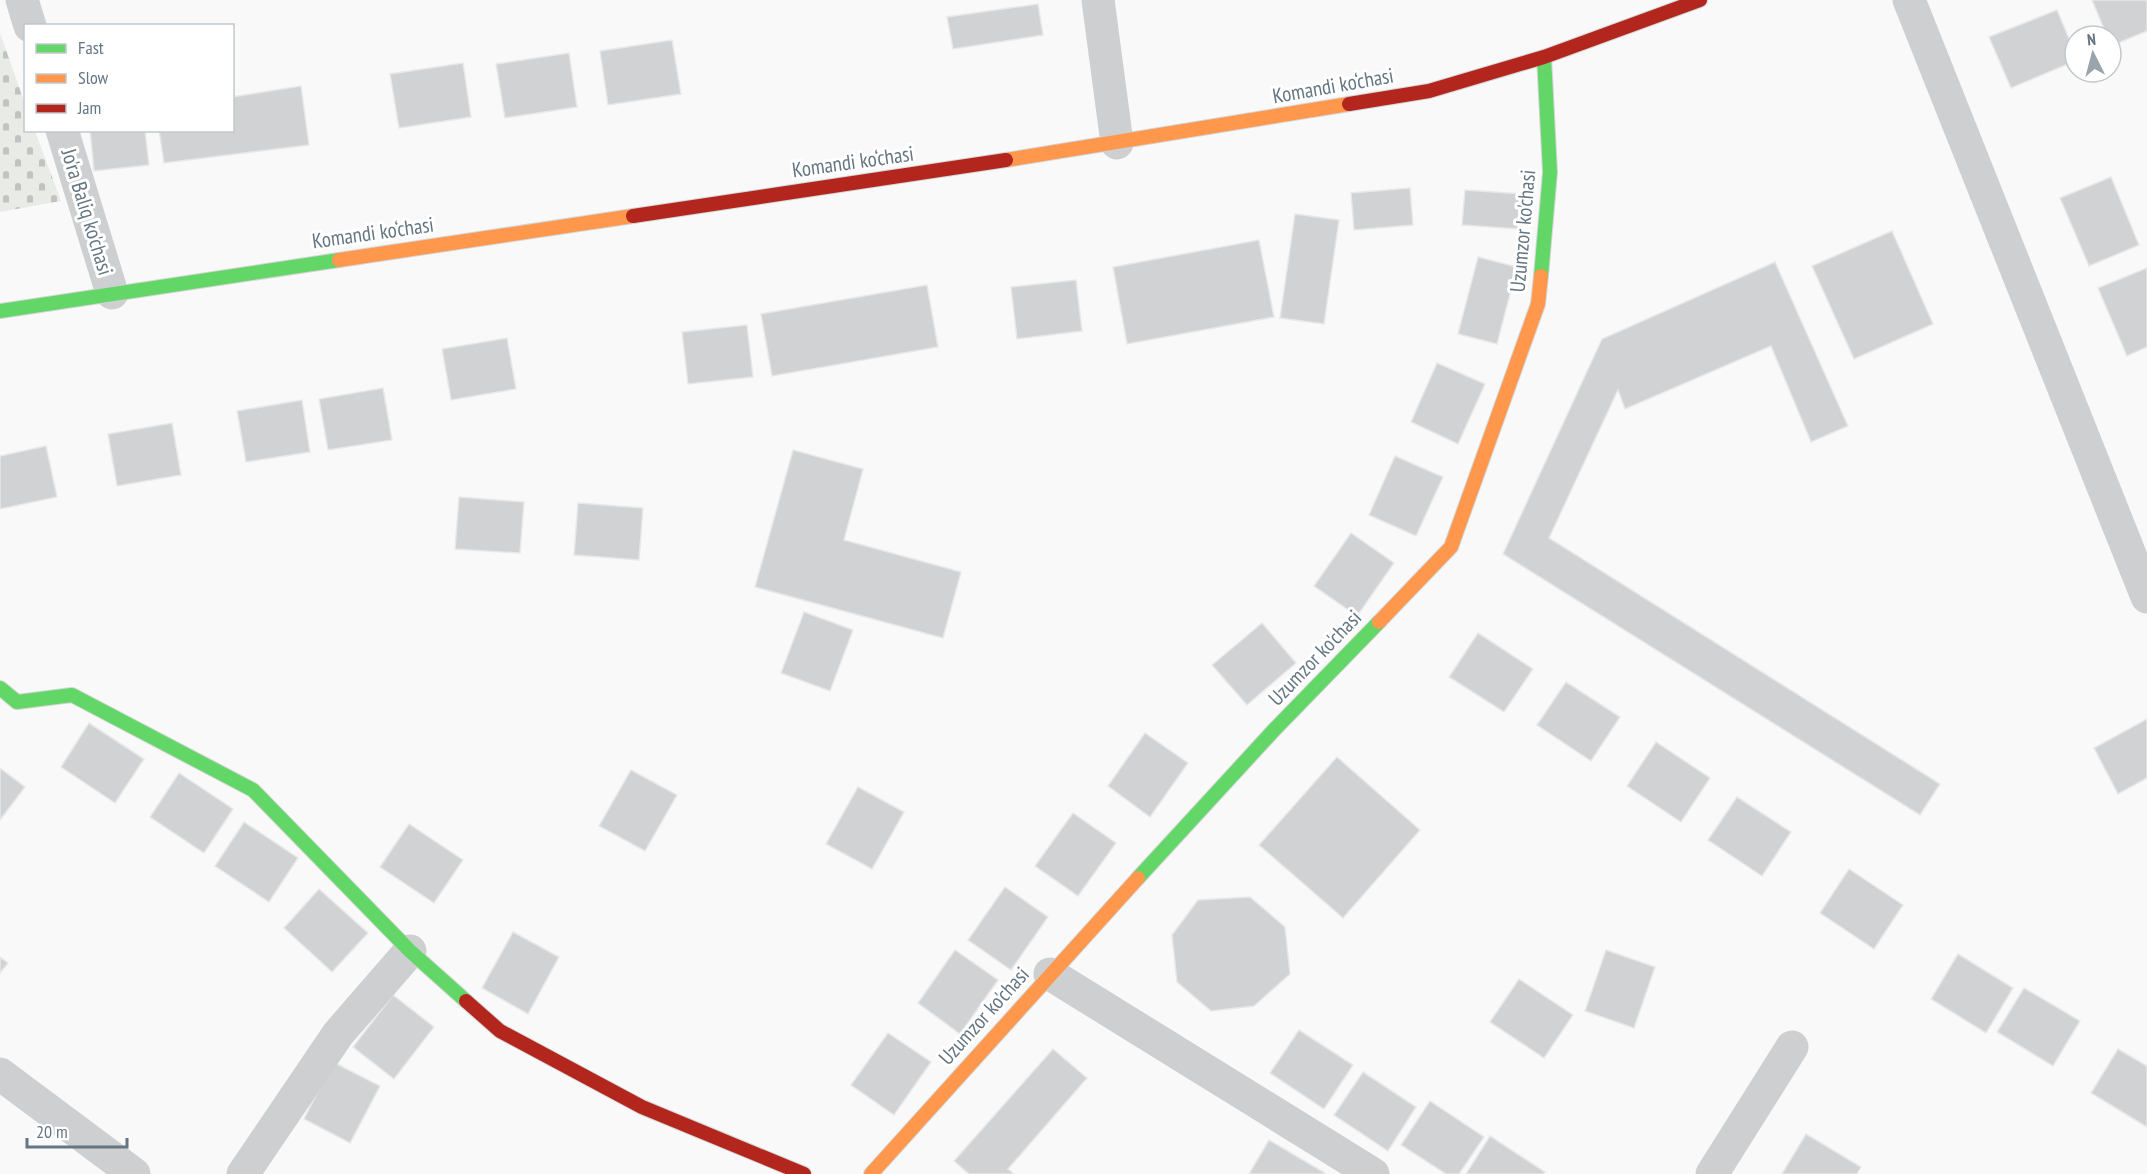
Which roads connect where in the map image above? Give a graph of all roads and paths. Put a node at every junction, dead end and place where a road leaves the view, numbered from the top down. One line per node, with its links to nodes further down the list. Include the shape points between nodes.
1 (22, 0): 5 (street)
2 (1098, 0): 8 (street)
3 (1700, 0): 6 (street, Komandi ko‘chasi)
4 (1909, 0): 11 (street)
5 (29, 24)
6 (1544, 57): 8 (street, Komandi ko‘chasi, via 1429,91); 14 (street, Uzumzor ko'chasi, via 1550,172 1538,304 1450,547 1274,730)
7 (63, 132): 9 (street, Jo'ra Baliq ko'chasi)
8 (1117, 143): 9 (street, Komandi ko‘chasi)
9 (112, 293): 10 (street, Komandi ko‘chasi)
10 (0, 310)
11 (2147, 597)
12 (0, 688): 13 (street, via 17,702 72,695 253,790)
13 (410, 951): 18 (street, via 338,1034); 19 (street, via 500,1030 642,1107)
14 (1050, 974): 20 (street, Uzumzor ko'chasi); 21 (street)
15 (1792, 1047): 22 (street)
16 (0, 1074): 17 (street)
17 (134, 1174)
18 (243, 1174)
19 (804, 1174)
20 (871, 1174)
21 (1373, 1174)
22 (1712, 1174)

